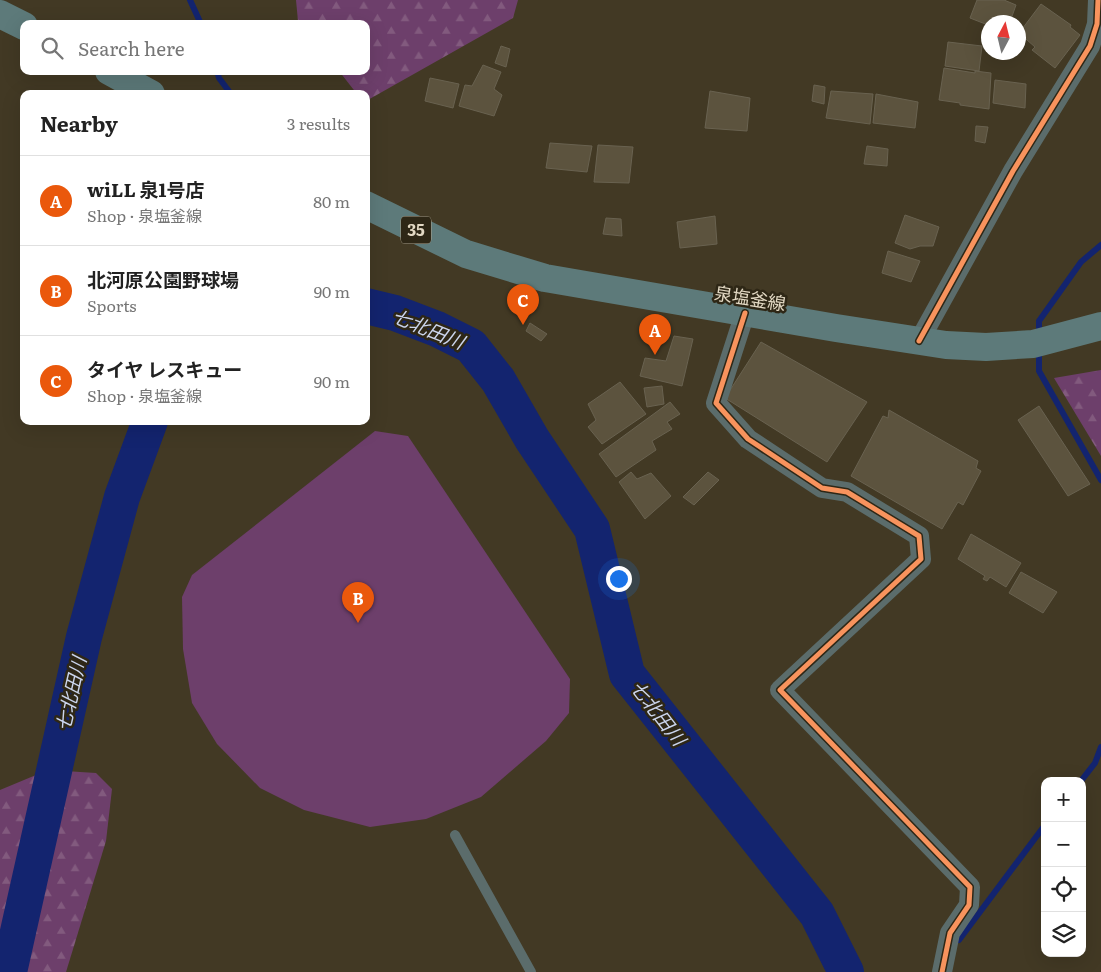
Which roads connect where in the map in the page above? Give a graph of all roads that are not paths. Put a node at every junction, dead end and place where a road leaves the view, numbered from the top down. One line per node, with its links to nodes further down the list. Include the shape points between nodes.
1 (1098, 0): 9 (street, via 1097,24 1090,46 1013,171)
2 (0, 14): 3 (main road)
3 (20, 24)
4 (116, 75): 5 (main road)
5 (144, 90)
6 (370, 207): 7 (main road, 泉塩釜線 / 35, via 466,254 545,278)
7 (745, 313): 9 (main road, 泉塩釜線 / 35); 12 (street, via 716,403 748,439 814,483 822,488 847,492 919,536 921,560 780,690 970,887 969,905 950,933)
8 (1101, 326): 9 (main road, 泉塩釜線 / 35, via 1043,342 986,347)
9 (919, 341)
10 (456, 835): 11 (lane)
11 (531, 972)
12 (942, 972)

